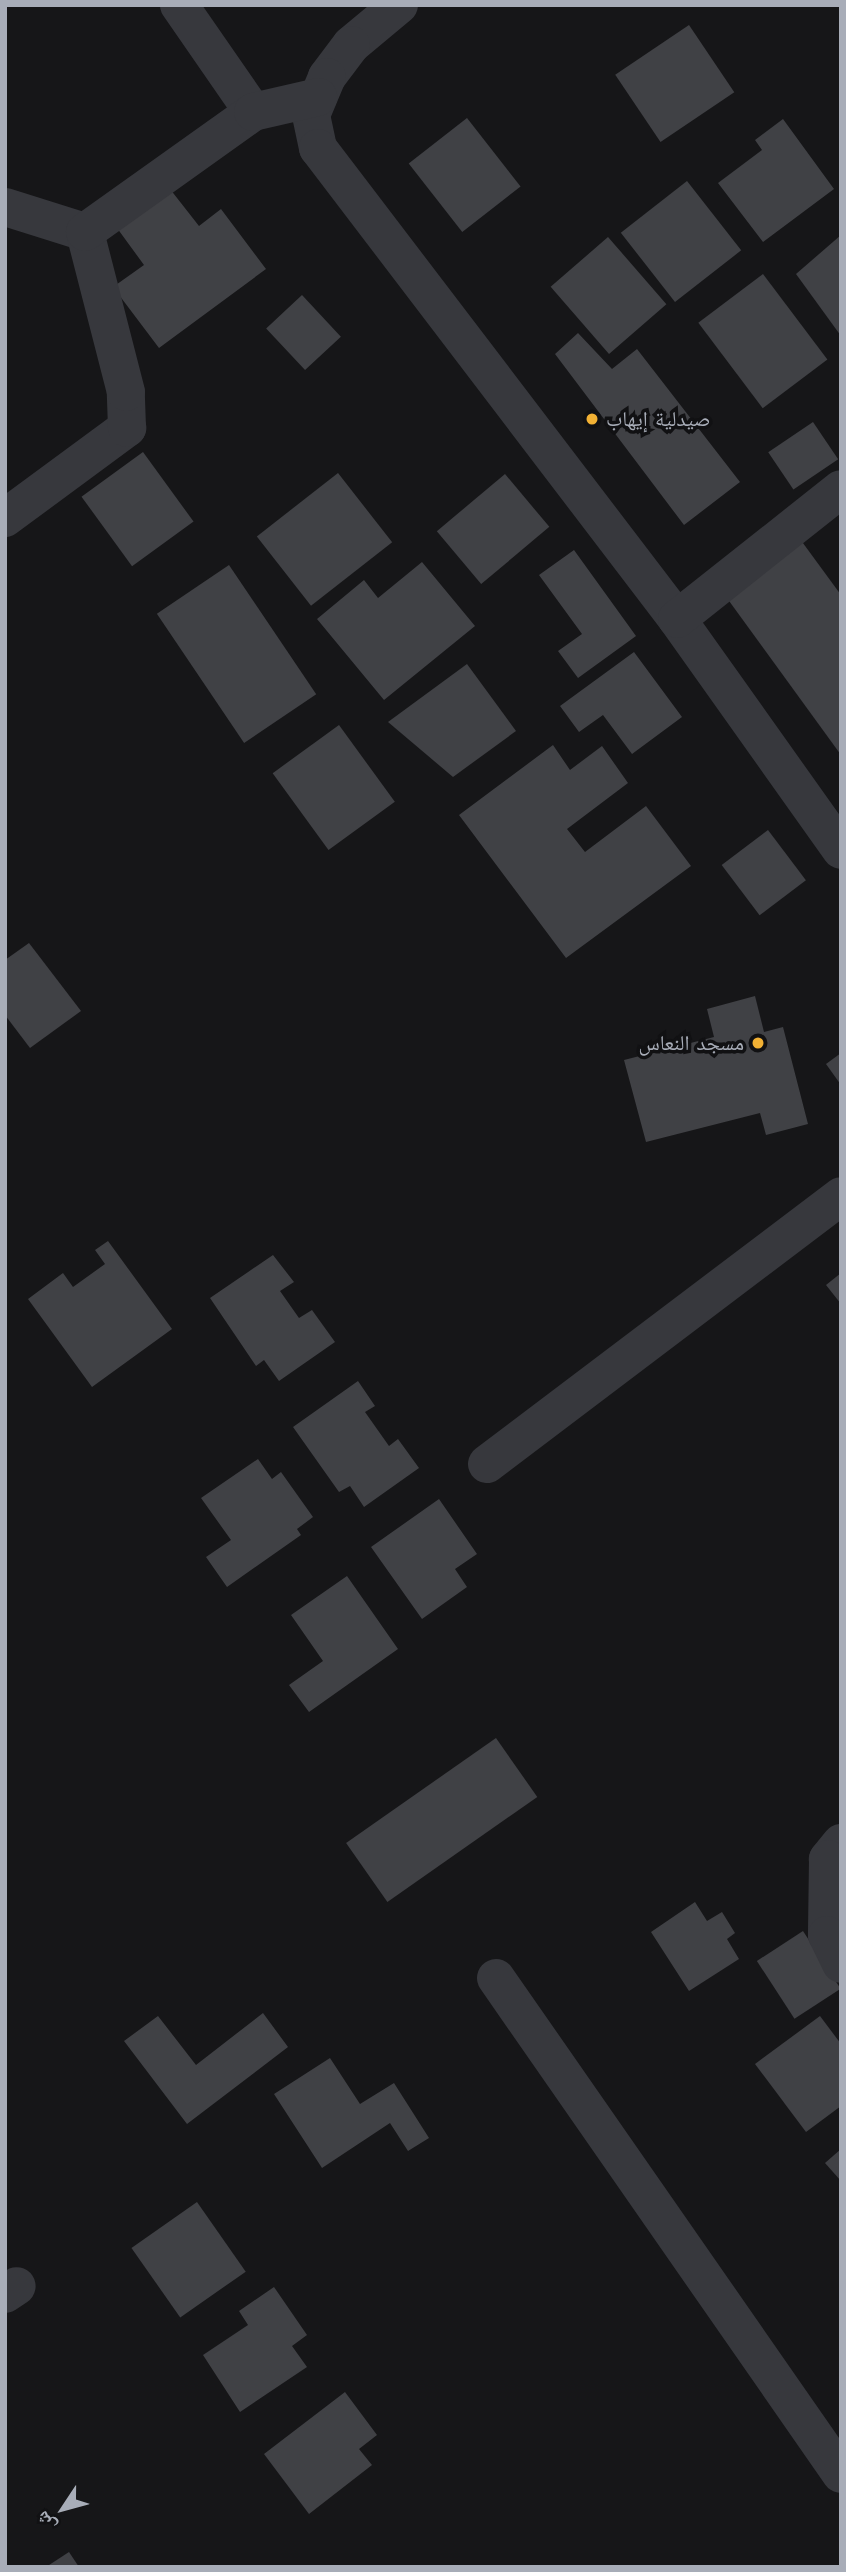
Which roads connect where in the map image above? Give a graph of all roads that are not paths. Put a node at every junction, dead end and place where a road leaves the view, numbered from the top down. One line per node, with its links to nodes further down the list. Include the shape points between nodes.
1 (179, 5): 4 (street)
2 (399, 5): 3 (street, via 351,45)
3 (318, 97): 4 (street); 9 (street, via 311,115 318,148)
4 (253, 112): 6 (street)
5 (5, 207): 6 (street)
6 (85, 232): 8 (street, via 126,392 127,428)
7 (841, 489): 9 (street)
8 (5, 518)
9 (677, 619): 10 (street)
10 (841, 850)
11 (841, 1196): 12 (street)
12 (487, 1464)
13 (841, 1843): 14 (street, via 828,1859 827,1935)
14 (841, 1964)
15 (496, 1978): 16 (street)
16 (841, 2474)

